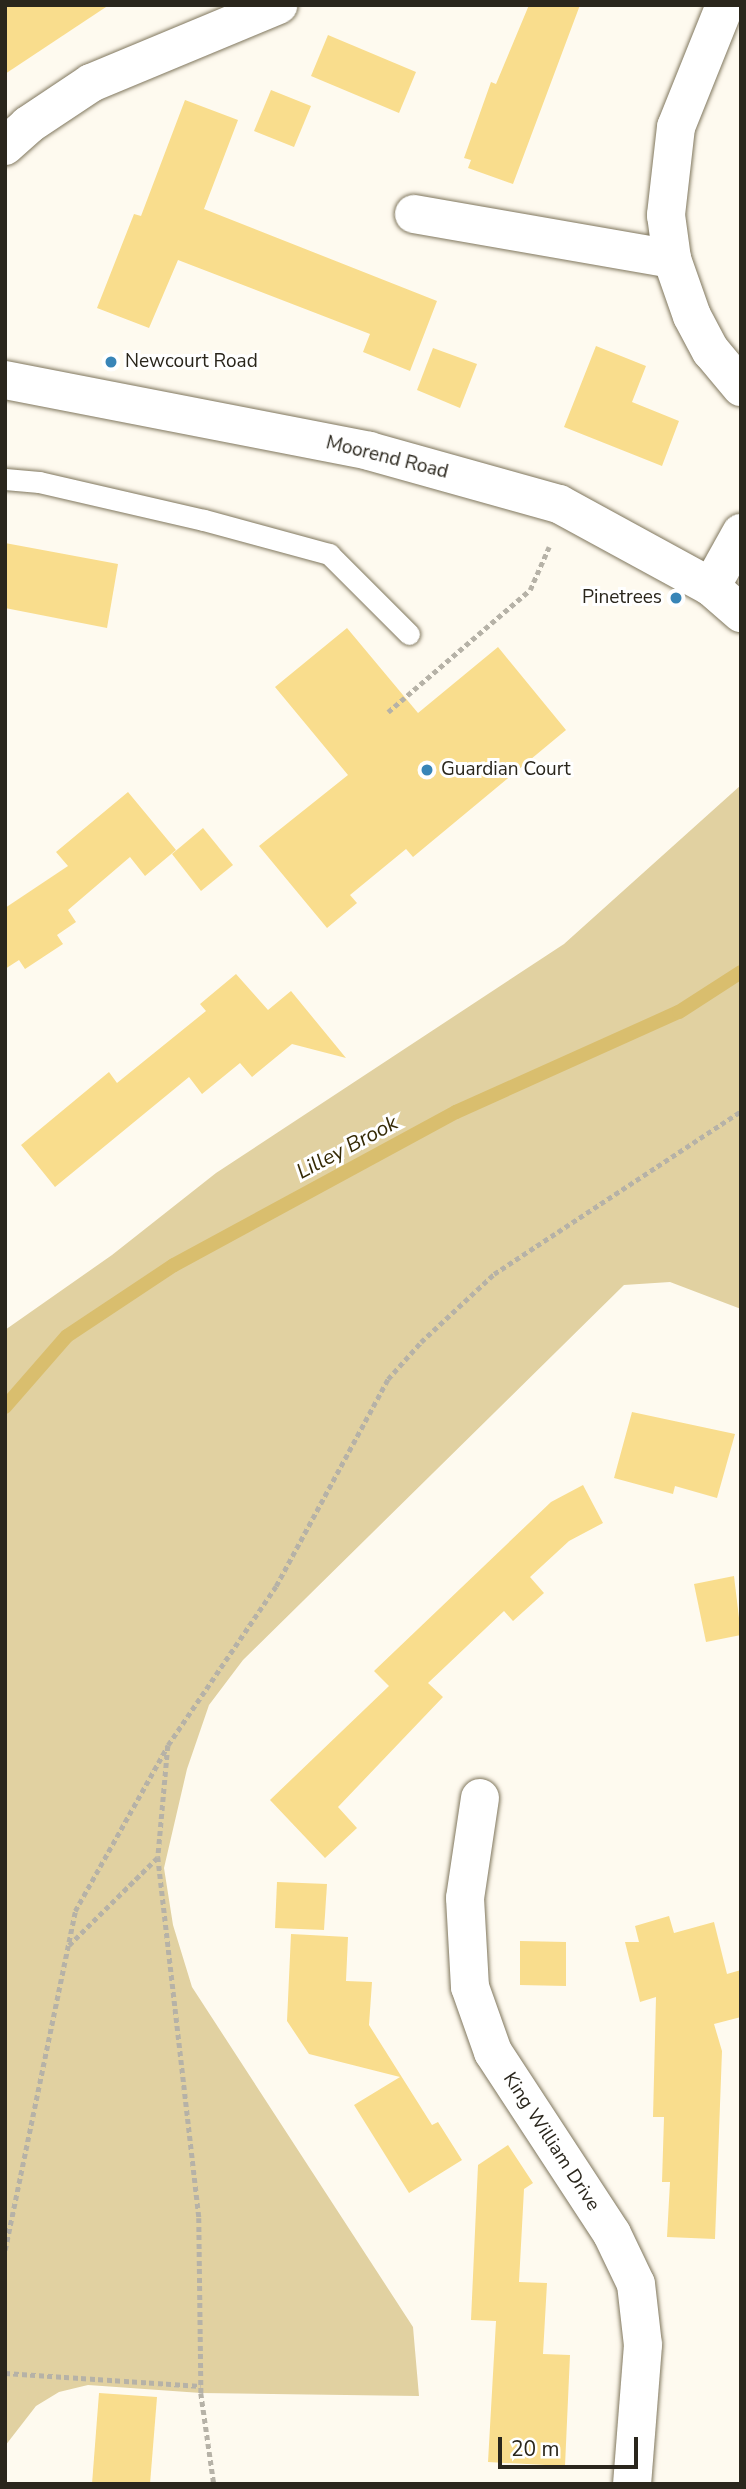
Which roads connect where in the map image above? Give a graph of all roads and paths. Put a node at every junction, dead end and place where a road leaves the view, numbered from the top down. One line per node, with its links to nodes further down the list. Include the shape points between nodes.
1 (278, 5): 3 (street, via 91,83)
2 (725, 5): 5 (street, via 676,127 666,215)
3 (5, 146)
4 (414, 214): 5 (street)
5 (672, 259): 7 (street, via 692,316 711,351)
6 (5, 380): 11 (street, Moorend Road, via 369,451 559,504)
7 (741, 387)
8 (5, 479): 13 (lane, via 38,482 204,520 329,554)
9 (741, 533): 11 (street)
10 (553, 535): 14 (path, via 536,584)
11 (711, 587): 12 (street, Moorend Road)
12 (741, 613)
13 (409, 634)
14 (387, 712)
15 (741, 1111): 16 (path, via 536,1243 421,1342 388,1379 276,1586)
16 (168, 1745): 18 (path); 19 (path, via 89,1882 75,1911)
17 (480, 1798): 24 (street, King William Drive, via 465,1898 470,1987 493,2052 612,2234 636,2284 643,2345)
18 (158, 1857): 19 (path); 22 (path, via 199,2218)
19 (68, 1945): 20 (path)
20 (5, 2250)
21 (5, 2373): 22 (path)
22 (201, 2386): 23 (path)
23 (214, 2484)
24 (632, 2484)

